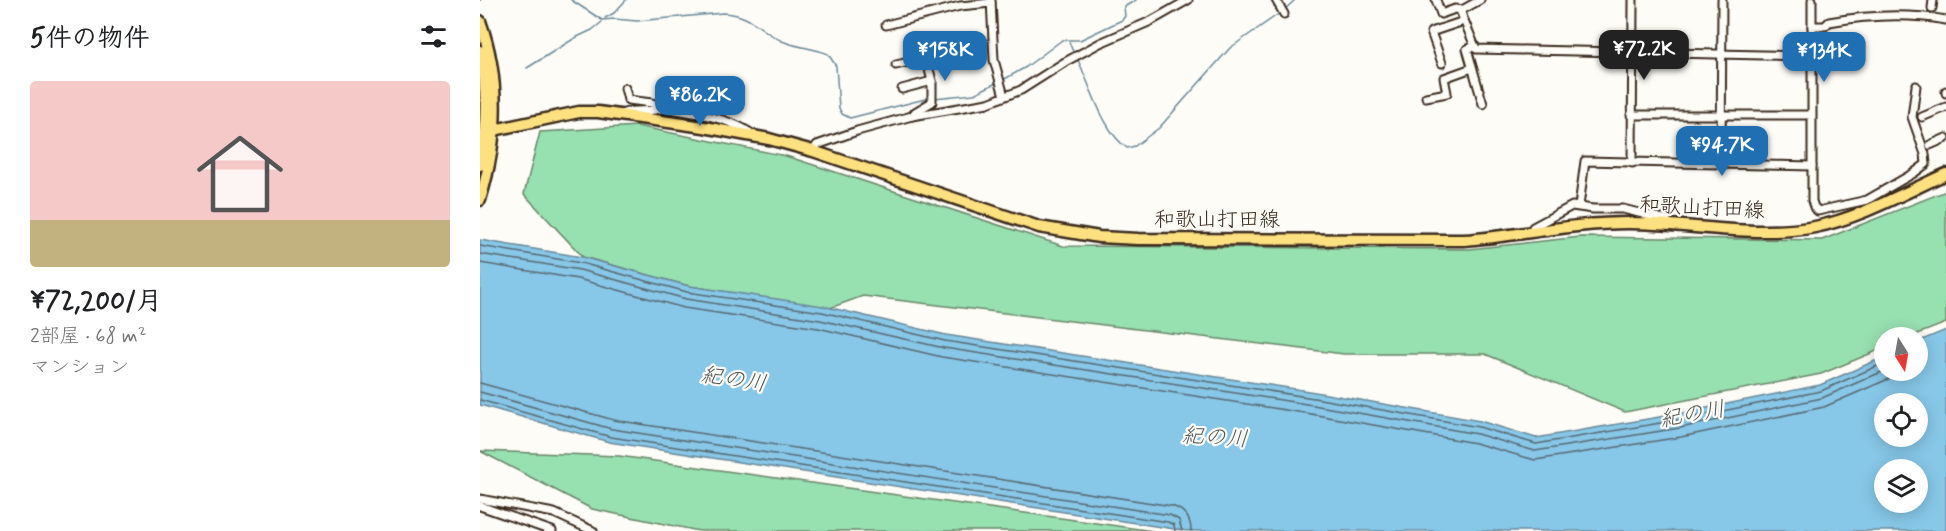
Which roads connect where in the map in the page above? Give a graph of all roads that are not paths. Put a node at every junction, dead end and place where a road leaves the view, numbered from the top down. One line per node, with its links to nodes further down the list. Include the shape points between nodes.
1 (1188, 0): 30 (street, via 1100,43 1021,90)
2 (1276, 0): 10 (street)
3 (1436, 0): 9 (street, via 1441,14)
4 (1480, 0): 9 (street)
5 (1633, 0): 19 (street)
6 (1722, 0): 20 (street)
7 (1812, 0): 15 (street)
8 (991, 1): 14 (street); 30 (street, via 994,60)
9 (1466, 5): 13 (street, via 1461,13)
10 (1284, 14)
11 (1946, 20): 15 (street, via 1879,15)
12 (480, 21): 41 (main road, via 493,69 495,94)
13 (1464, 21): 16 (street); 23 (street, via 1431,32)
14 (886, 25)
15 (1812, 26): 21 (street)
16 (1473, 47): 19 (street); 25 (street, via 1467,49)
17 (480, 51): 41 (main road)
18 (948, 52): 22 (street)
19 (1633, 53): 20 (street); 35 (street)
20 (1722, 54): 21 (street); 37 (street)
21 (1811, 56): 38 (street)
22 (926, 58): 24 (street); 26 (street)
23 (1442, 63)
24 (896, 65)
25 (1473, 68): 31 (street, via 1444,78 1447,93); 32 (street)
26 (932, 81): 29 (street); 39 (street, via 932,102)
27 (1916, 86): 53 (street, via 1912,117 1926,164)
28 (626, 88): 34 (street, via 628,100)
29 (902, 89)
30 (1003, 93): 39 (street, via 988,103)
31 (1426, 97)
32 (1483, 104)
33 (1946, 107): 40 (street)
34 (663, 108): 36 (street); 42 (street, via 711,116 742,128)
35 (1632, 114): 37 (street); 47 (street)
36 (620, 115): 41 (main road, 和歌山打田線, via 579,112); 42 (main road, 和歌山打田線)
37 (1721, 115): 38 (street); 48 (street)
38 (1811, 115): 50 (street)
39 (912, 116): 46 (street, via 825,142)
40 (1922, 117)
41 (489, 131): 44 (main road)
42 (749, 135): 46 (main road, 和歌山打田線)
43 (1946, 138): 45 (street)
44 (489, 145): 49 (main road); 52 (main road)
45 (1930, 145)
46 (813, 151): 56 (main road, 和歌山打田線, via 1016,221 1099,237 1464,240)
47 (1632, 163): 48 (street); 54 (street, via 1585,161)
48 (1720, 164): 50 (street)
49 (480, 165)
50 (1812, 166): 53 (street, via 1812,201 1818,211)
51 (1946, 174): 53 (main road, 和歌山打田線)
52 (480, 201)
53 (1869, 204): 55 (main road, 和歌山打田線, via 1839,221 1813,227 1784,230)
54 (1580, 206): 55 (street, via 1623,209 1667,220); 56 (street, via 1566,209)
55 (1669, 225): 56 (main road, 和歌山打田線, via 1581,224)
56 (1532, 231)
57 (480, 499): 60 (street, via 554,513)
58 (480, 506): 59 (street)
59 (552, 531)
60 (593, 531)

